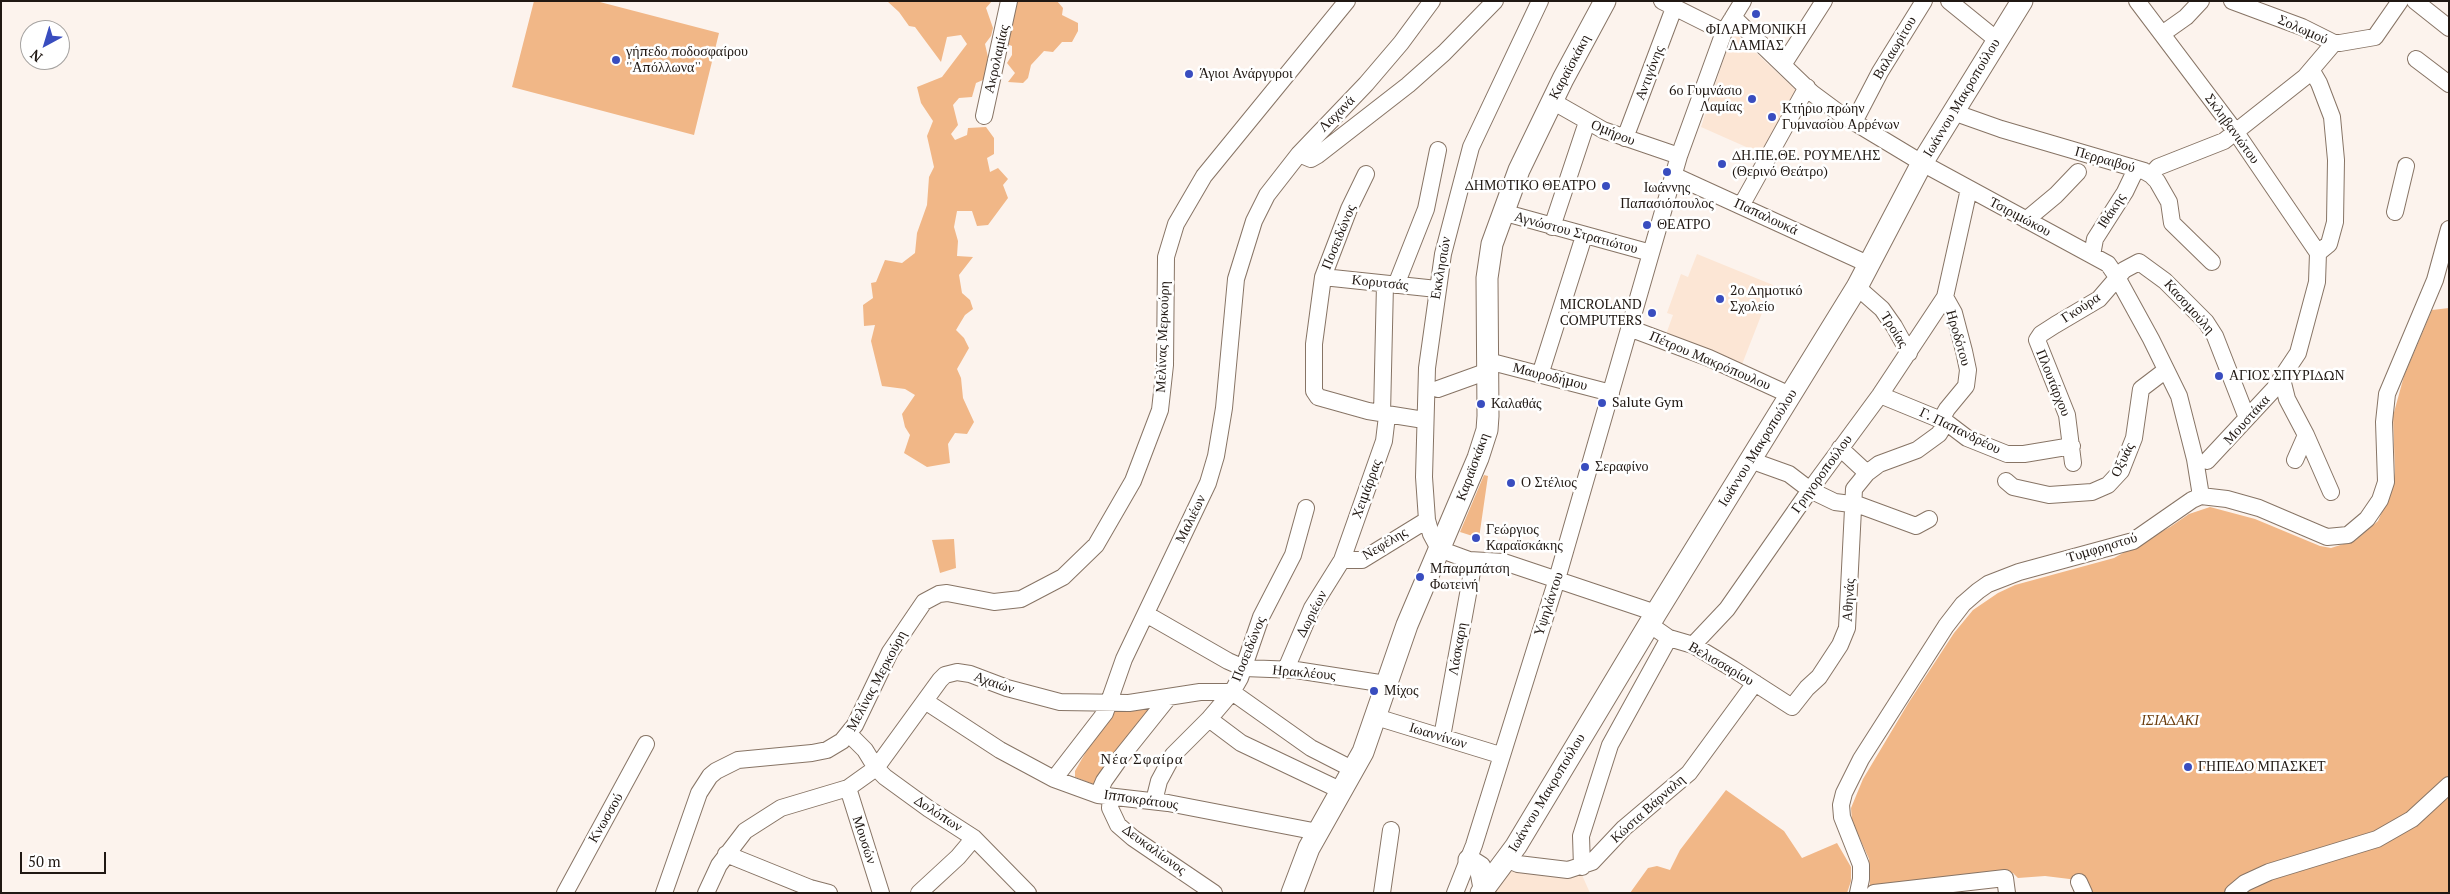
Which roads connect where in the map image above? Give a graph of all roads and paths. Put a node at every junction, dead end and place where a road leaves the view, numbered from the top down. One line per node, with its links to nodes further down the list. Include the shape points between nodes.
1 (1009, 1): 31 (street, Ακρολαμίας)
2 (1347, 1): 116 (street, Μελίνας Μερκούρη, via 1204,176 1176,224 1166,257 1165,365 1160,410 1134,481 1096,545 1063,577 1021,599 994,602 947,593 924,602 890,652)
3 (1432, 1): 37 (street, Λαχανά, via 1402,43)
4 (1495, 1): 37 (street, via 1408,85 1318,155 1311,159)
5 (1540, 1): 64 (street, Εκκλησιών, via 1471,147 1454,206)
6 (1604, 1): 29 (main road, Καραϊσκάκη)
7 (1743, 1): 18 (street, Υψηλάντου)
8 (1824, 1): 25 (street)
9 (1924, 1): 33 (street, Βαλαωρίτου, via 1880,72)
10 (1949, 1): 22 (street)
11 (2022, 1): 22 (main road, Ιωάννου Μακροπούλου)
12 (2136, 1): 21 (street, Σκληβανιώτου)
13 (2201, 1): 21 (street, via 2186,17)
14 (2232, 1): 23 (street, Σολωμού)
15 (2400, 1): 23 (street, Σολωμού, via 2375,37)
16 (2415, 1): 19 (street)
17 (1668, 4): 20 (street); 35 (street, Αντιγόνης)
18 (1733, 17): 20 (street, Υψηλάντου); 25 (street, Τσιριμώκου)
19 (2449, 28)
20 (1724, 32): 38 (street, Υψηλάντου)
21 (2162, 34): 34 (street, Σκληβανιώτου)
22 (1996, 40): 30 (main road, Ιωάννου Μακροπούλου)
23 (2334, 43): 26 (street)
24 (2416, 59): 27 (street)
25 (1783, 65): 28 (street, Τσιριμώκου)
26 (2312, 71): 34 (street); 56 (street, Μουστάκα, via 2332,117 2336,160 2335,222 2329,244)
27 (2449, 84)
28 (1807, 87): 33 (street, Τσιριμώκου); 46 (street)
29 (1552, 101): 32 (street, Ομήρου); 47 (main road, Καραϊσκάκη)
30 (1953, 112): 39 (main road, Ιωάννου Μακροπούλου); 42 (street, Περραιβού)
31 (984, 116)
32 (1587, 122): 35 (street, Ομήρου); 50 (street)
33 (1854, 122): 39 (street, Τσιριμώκου)
34 (2235, 131): 42 (street, via 2218,144); 56 (street, Σκληβανιώτου)
35 (1625, 138): 38 (street, Ομήρου)
36 (1438, 150): 62 (street, Χειμάρρας, via 1426,209)
37 (1299, 154): 52 (street, Λαχανά, via 1267,195)
38 (1679, 156): 44 (street, Υψηλάντου)
39 (1922, 163): 45 (street, Τσιριμώκου); 63 (main road, Ιωάννου Μακροπούλου)
40 (2406, 166): 48 (street)
41 (2078, 172): 49 (street)
42 (2144, 172): 55 (street, Ιθάκης, via 2125,192 2094,239); 59 (street, Περραιβού, via 2157,181 2169,202 2172,223)
43 (1366, 174): 60 (street, Ποσειδώνος)
44 (1673, 175): 46 (street, Παπαλουκά); 54 (street, Υψηλάντου)
45 (1970, 189): 49 (street, Τσιριμώκου); 65 (street, Ηροδότου)
46 (1741, 206): 57 (street, Παπαλουκά)
47 (1502, 212): 50 (street, Αγνώστου Στρατιώτου); 69 (main road, Καραϊσκάκη, via 1489,261)
48 (2395, 212)
49 (2026, 220): 55 (street, Τσιριμώκου)
50 (1552, 227): 53 (street, Αγνώστου Στρατιώτου)
51 (2449, 229): 92 (street, via 2435,280 2387,394 2384,422 2386,482 2380,500 2366,519 2348,535 2327,537 2259,508)
52 (1250, 232): 101 (street, Μαλιέων, via 1235,285 1230,361 1214,463 1204,492)
53 (1584, 236): 54 (street, Αγνώστου Στρατιώτου); 71 (street)
54 (1651, 252): 66 (street, Υψηλάντου)
55 (2092, 255): 61 (street, Τσιριμώκου, via 2108,264)
56 (2318, 258): 72 (street, Μουστάκα, via 2314,294 2298,353)
57 (1859, 260)
58 (2139, 262): 61 (street, Γκούρα); 78 (street, Κασομούλη, via 2179,294 2215,336)
59 (2212, 262)
60 (1323, 277): 62 (street, Κορυτσάς); 77 (street, Ποσειδώνος, via 1314,344 1314,391 1318,397)
61 (2117, 277): 67 (street, Γκούρα, via 2099,299); 70 (street, Τσιριμώκου)
62 (1390, 284): 64 (street, Κορυτσάς); 77 (street, Χειμάρρας)
63 (1857, 287): 68 (street, Τροίας, via 1882,309); 75 (main road, Ιωάννου Μακροπούλου)
64 (1437, 289): 79 (street, Εκκλησιών)
65 (1945, 297): 68 (street, Γρηγοροπούλου); 80 (street, Ηροδότου, via 1954,314 1968,370 1966,386 1943,416)
66 (1629, 328): 74 (street, Υψηλάντου); 75 (street, Πέτρου Μακρόπουλου, via 1709,358)
67 (2041, 334): 82 (street, Πλουτάρχου, via 2038,345 2067,415)
68 (1908, 353): 76 (street, Γρηγοροπούλου)
69 (1488, 366): 71 (street, Μαυροδήμου); 73 (street); 97 (main road, Καραϊσκάκη, via 1487,430 1467,487)
70 (2166, 370): 89 (street, Οξυάς, via 2141,389 2131,446 2121,471 2108,485 2092,492 2049,494 2013,487); 92 (street, Τσιριμώκου, via 2179,396)
71 (1540, 375): 74 (street, Μαυροδήμου)
72 (2282, 379): 78 (street, Μουστάκα); 81 (street, via 2292,409)
73 (1438, 389)
74 (1611, 393): 100 (street, Υψηλάντου)
75 (1790, 395): 84 (main road, Ιωάννου Μακροπούλου)
76 (1880, 395): 80 (street, Γ. Παπανδρέου); 83 (street, Γρηγοροπούλου)
77 (1385, 415): 79 (street); 98 (street, Χειμάρρας, via 1384,441)
78 (2247, 418): 86 (street, Μουστάκα)
79 (1424, 420): 95 (street, Εκκλησιών)
80 (1946, 422): 82 (street, Γ. Παπανδρέου, via 1967,438 2007,454); 88 (street, via 1928,443 1879,464)
81 (2306, 435): 85 (street); 91 (street)
82 (2072, 446): 87 (street, Πλουτάρχου)
83 (1840, 448): 88 (street); 90 (street, Γρηγοροπούλου)
84 (1750, 460): 90 (street, via 1789,474); 102 (main road, Ιωάννου Μακροπούλου)
85 (2295, 460)
86 (2207, 461)
87 (2073, 463)
88 (1867, 473): 93 (street, via 1854,488)
89 (2006, 481)
90 (1810, 490): 93 (street, via 1835,502); 104 (street, Γρηγοροπούλου, via 1727,609)
91 (2331, 492)
92 (2201, 496): 147 (street, Τυμφρηστού, via 2133,541 2008,576 1988,584 1962,604 1861,759 1844,793 1842,818 1862,872)
93 (1851, 504): 96 (street, via 1916,526); 113 (street, Αθηνάς, via 1847,628 1819,677)
94 (1306, 508): 105 (street, Ποσειδώνος, via 1293,555 1261,617)
95 (1427, 520): 97 (street, Εκκλησιών); 98 (street, Νεφέλης, via 1362,560)
96 (1929, 520)
97 (1439, 549): 99 (street, Βελισσαρίου); 108 (main road, Καραϊσκάκη)
98 (1342, 560): 106 (street, Δωριέων, via 1312,608)
99 (1474, 561): 100 (street, Βελισσαρίου, via 1504,562); 117 (street, Λάσκαρη)
100 (1557, 579): 102 (street, Βελισσαρίου); 119 (street, Υψηλάντου)
101 (1146, 614): 105 (street, Ηρακλέους); 112 (street, Μαλιέων, via 1124,659)
102 (1652, 618): 103 (street, Βελισσαρίου); 132 (main road, Ιωάννου Μακροπούλου)
103 (1670, 638): 104 (street, Βελισσαρίου); 134 (street, via 1610,745 1582,833)
104 (1693, 645): 107 (street, Βελισσαρίου)
105 (1244, 668): 106 (street, Ηρακλέους); 109 (street, Ποσειδώνος)
106 (1286, 669): 108 (street, Ηρακλέους)
107 (1755, 683): 113 (street, Βελισσαρίου); 134 (street, Κώστα Βάρναλη, via 1689,773 1628,824 1592,862)
108 (1386, 684): 114 (main road, Καραϊσκάκη)
109 (1232, 692): 110 (street, Αχαιών); 115 (street, Ποσειδώνος); 121 (street, via 1311,748)
110 (1170, 697): 112 (street, Αχαιών, via 1128,703); 126 (street, via 1104,781)
111 (925, 701): 112 (street, Αχαιών, via 945,675 957,672 1060,702); 120 (street, Αχαιών); 122 (street, Ιπποκράτους, via 1000,750)
112 (1109, 702): 122 (street, Μαλιέων, via 1100,721)
113 (1792, 707)
114 (1376, 718): 117 (street, Ιωαννίνων); 121 (main road, Καραϊσκάκη)
115 (1209, 719): 125 (street, via 1241,743); 127 (street, Ποσειδώνος, via 1170,760 1159,781)
116 (849, 734): 120 (street, Δολόπων, via 865,750); 138 (street, Μελίνας Μερκούρη, via 827,750 744,759 716,771 704,782 699,793)
117 (1442, 738): 119 (street, Ιωαννίνων)
118 (646, 744): 137 (street, Κνωσσού)
119 (1500, 755): 133 (street, Υψηλάντου)
120 (876, 768): 124 (street, Αχαιών); 130 (street, Δολόπων, via 900,789)
121 (1354, 770): 125 (main road, Καραϊσκάκη)
122 (1054, 779): 126 (street, Ιπποκράτους)
123 (2449, 785): 150 (street, via 2412,819 2377,839 2269,872)
124 (848, 788): 131 (street, Αχαιών, via 801,801 764,817 745,831); 141 (street, Μουσών)
125 (1342, 791): 129 (main road, Καραϊσκάκη)
126 (1104, 796): 127 (street, Ιπποκράτους); 144 (street, Δευκαλίωνος, via 1118,826)
127 (1154, 801): 129 (street, Ιπποκράτους)
128 (1391, 830): 145 (street)
129 (1318, 832): 136 (main road, Καραϊσκάκη, via 1302,862)
130 (974, 838): 142 (street); 143 (street, Δολόπων)
131 (726, 854): 139 (street, Αχαιών); 140 (street)
132 (1506, 859): 134 (street, via 1518,864 1568,870); 135 (main road, Ιωάννου Μακροπούλου)
133 (1469, 860): 135 (main road, via 1480,867); 146 (street, Υψηλάντου)
134 (1582, 867)
135 (1482, 890)
136 (1293, 892)
137 (565, 893)
138 (664, 893)
139 (706, 893)
140 (829, 893)
141 (881, 893)
142 (919, 893)
143 (1028, 893)
144 (1214, 893)
145 (1382, 893)
146 (1455, 893)
147 (1858, 893)
148 (1874, 893): 149 (street, via 2005,878)
149 (2007, 893)
150 (2233, 893)

